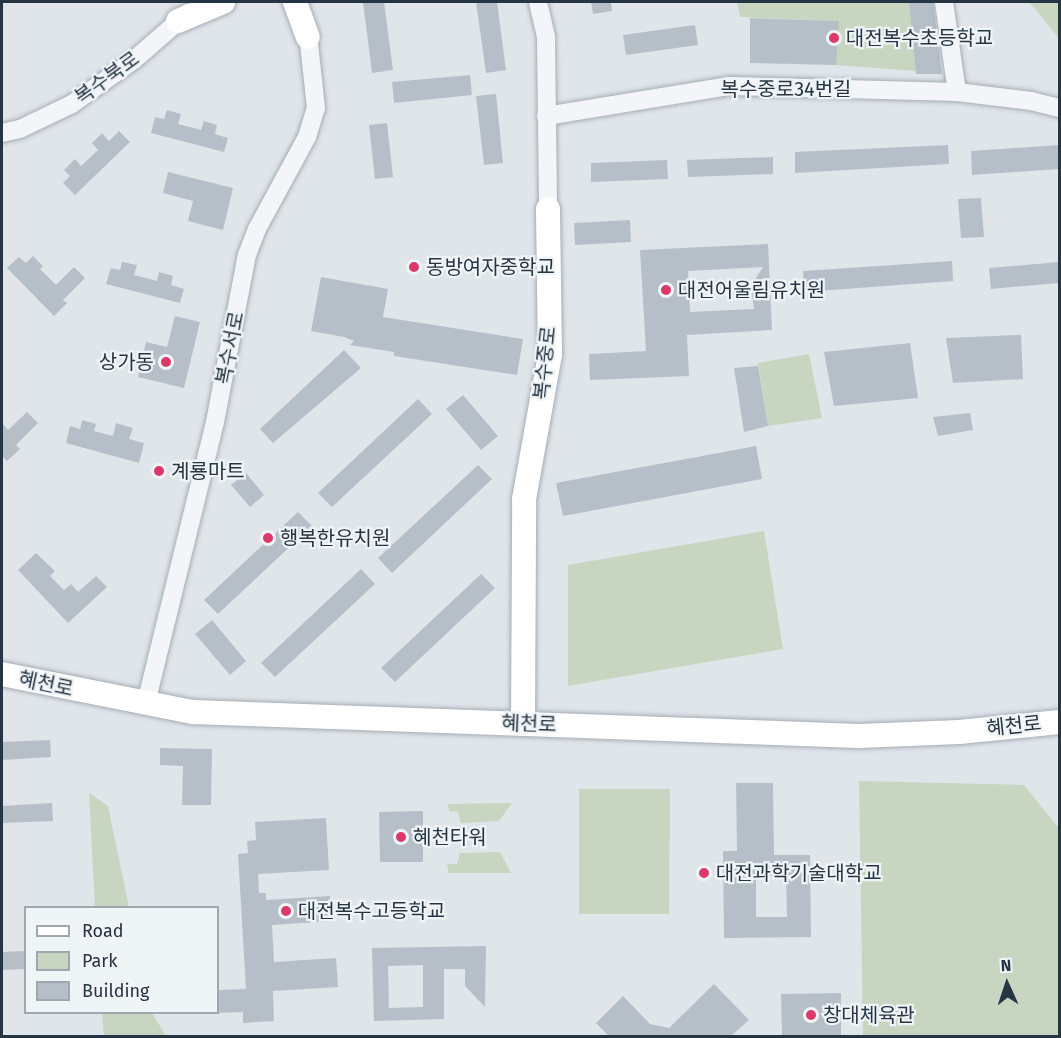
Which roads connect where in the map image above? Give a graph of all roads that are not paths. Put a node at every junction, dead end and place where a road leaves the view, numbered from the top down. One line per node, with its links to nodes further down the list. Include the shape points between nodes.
1 (200, 2): 7 (street, 복수북로)
2 (223, 2): 7 (main road)
3 (295, 2): 8 (main road)
4 (304, 2): 8 (street, 복수서로)
5 (538, 2): 11 (street, 복수중로, via 546,38)
6 (944, 2): 9 (street)
7 (178, 21): 12 (street, 복수북로, via 135,59 72,104 20,129)
8 (308, 37): 17 (street, 복수서로, via 316,108 307,137 247,255 222,388)
9 (957, 92): 10 (street, 복수중로34번길, via 1030,100); 11 (street, 복수중로34번길, via 730,86)
10 (1059, 108)
11 (546, 116): 13 (street, 복수중로)
12 (2, 133)
13 (548, 209): 19 (main road, 복수중로, via 550,354 524,499)
14 (2, 674): 15 (main road, 혜천로)
15 (25, 680): 16 (main road); 17 (main road, 혜천로)
16 (2, 686)
17 (146, 703): 19 (main road, 혜천로, via 193,712)
18 (1059, 722): 19 (main road, 혜천로, via 860,736)
19 (523, 724)

